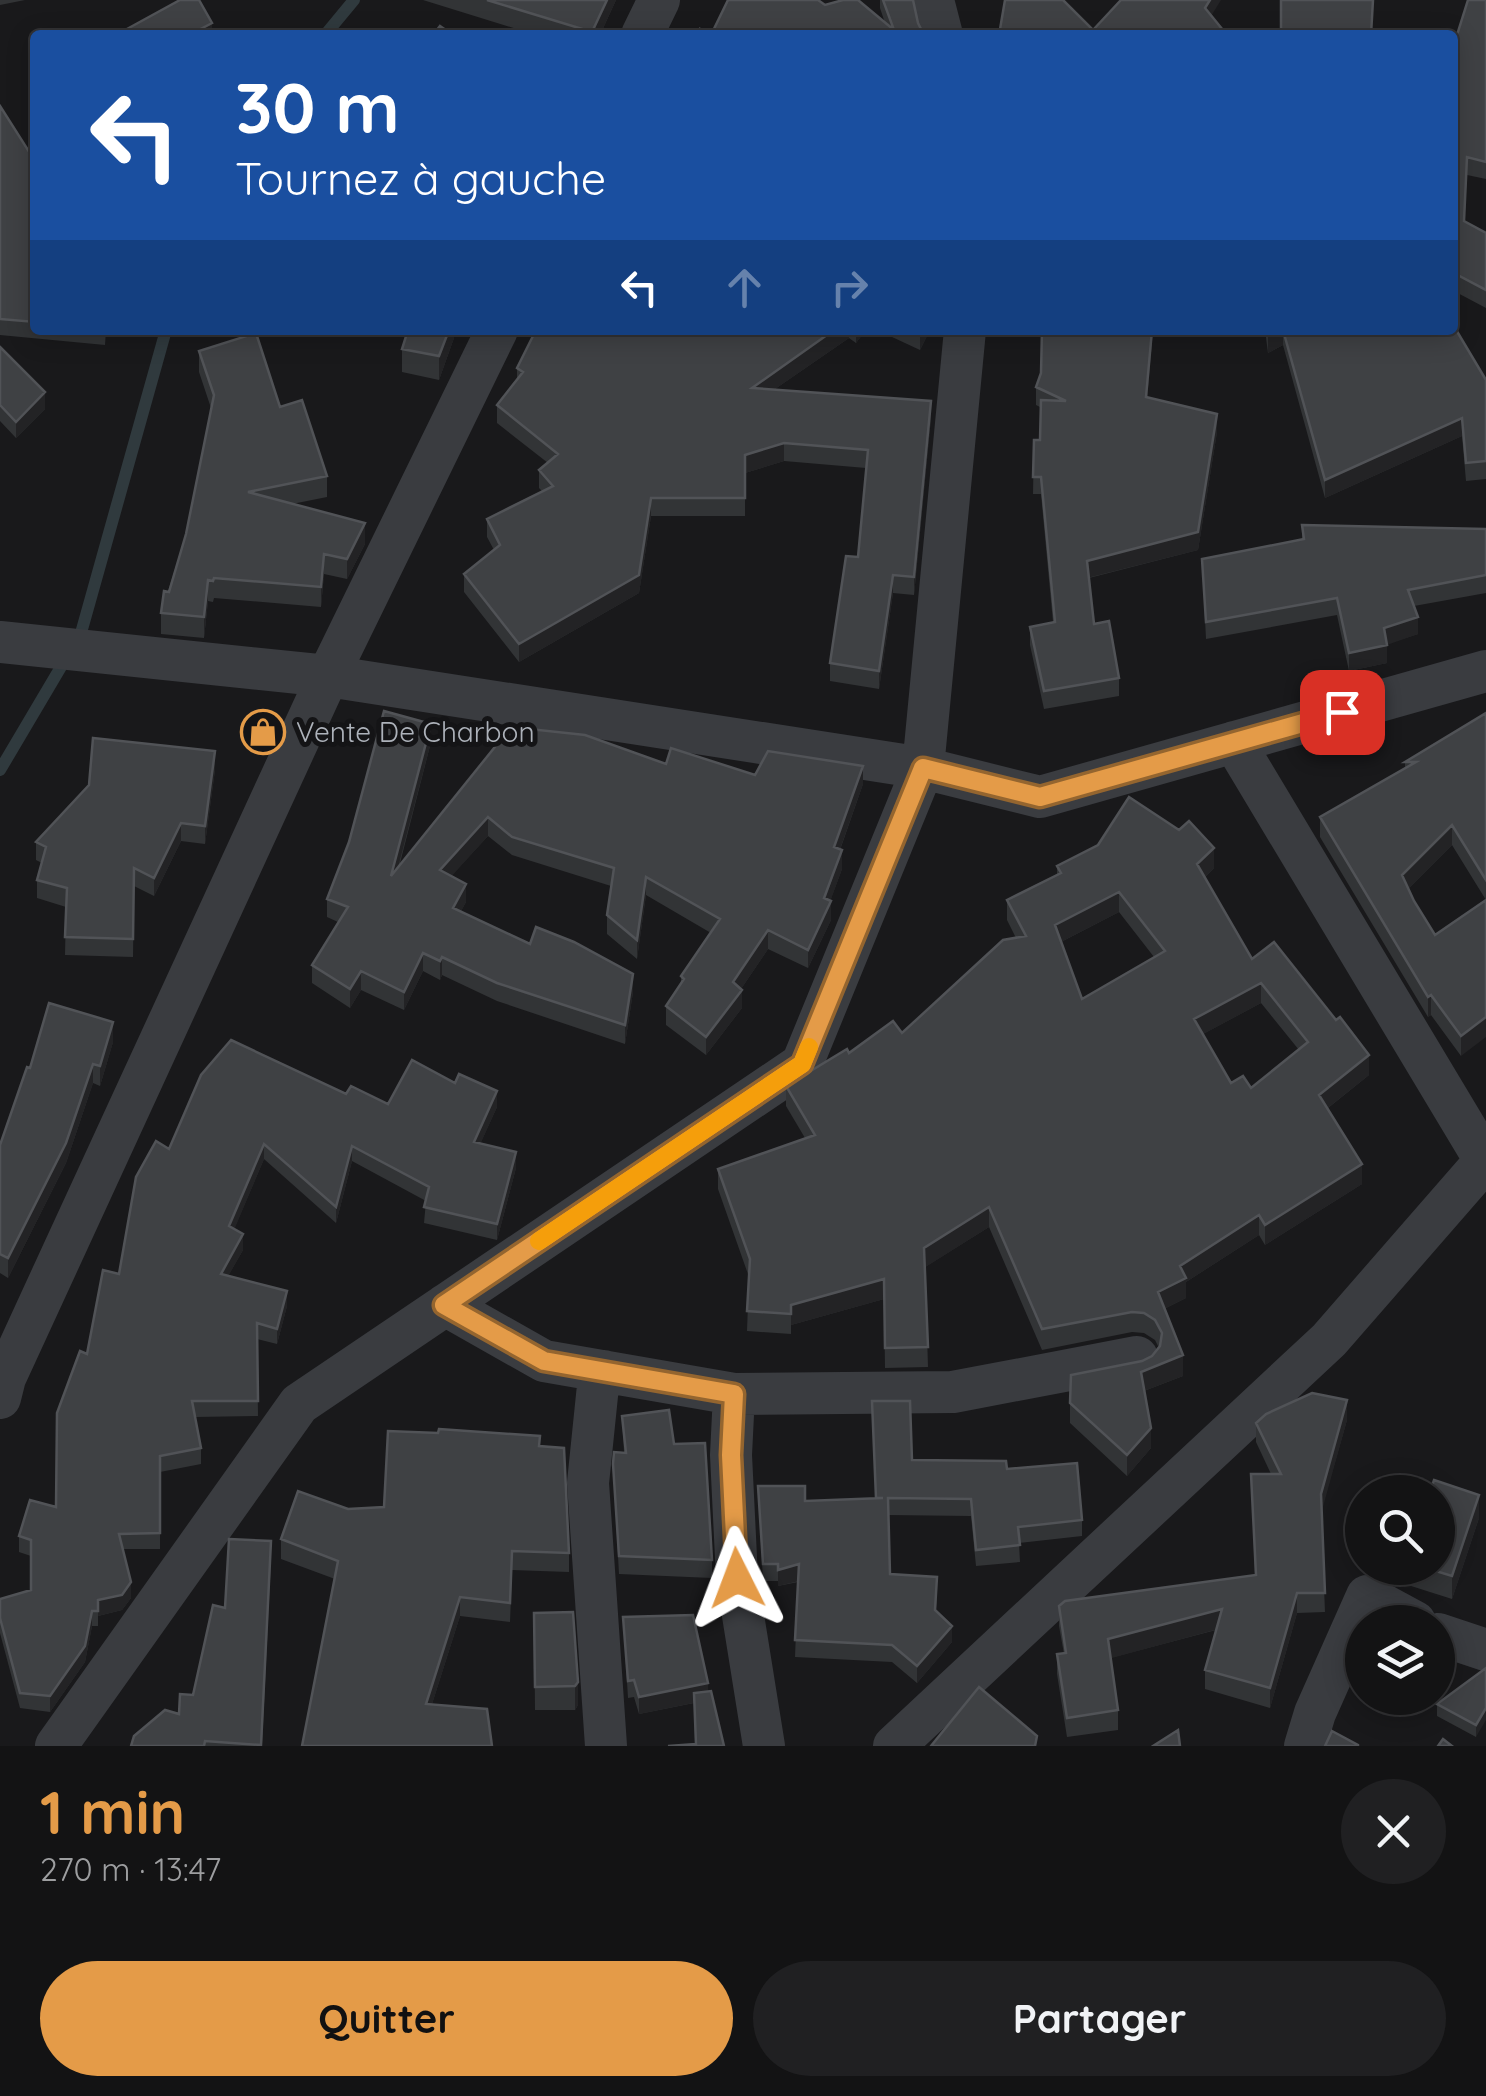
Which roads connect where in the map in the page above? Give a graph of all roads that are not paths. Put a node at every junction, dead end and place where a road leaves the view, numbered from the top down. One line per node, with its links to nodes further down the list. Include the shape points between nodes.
1 (659, 0): 3 (street)
2 (933, 0): 4 (street)
3 (644, 30)
4 (941, 30)
5 (496, 335): 9 (street)
6 (965, 335): 11 (street)
7 (0, 642): 9 (street)
8 (1486, 671): 10 (street)
9 (328, 676): 11 (street); 17 (street)
10 (1234, 742): 11 (street, via 1040,797); 12 (street)
11 (923, 768): 13 (street, via 802,1064)
12 (1485, 1162): 26 (street, via 1330,1340)
13 (444, 1305): 15 (street, via 544,1361); 23 (street, via 299,1404)
14 (1137, 1357): 16 (street, via 953,1392)
15 (604, 1372): 16 (street); 24 (street, via 588,1483)
16 (734, 1394): 25 (street, via 737,1578)
17 (0, 1398)
18 (1363, 1605): 19 (street, via 1367,1596)
19 (1384, 1605)
20 (1455, 1640): 22 (street)
21 (1345, 1646): 27 (street)
22 (1486, 1650)
23 (56, 1746)
24 (606, 1746)
25 (764, 1746)
26 (894, 1746)
27 (1305, 1746)

